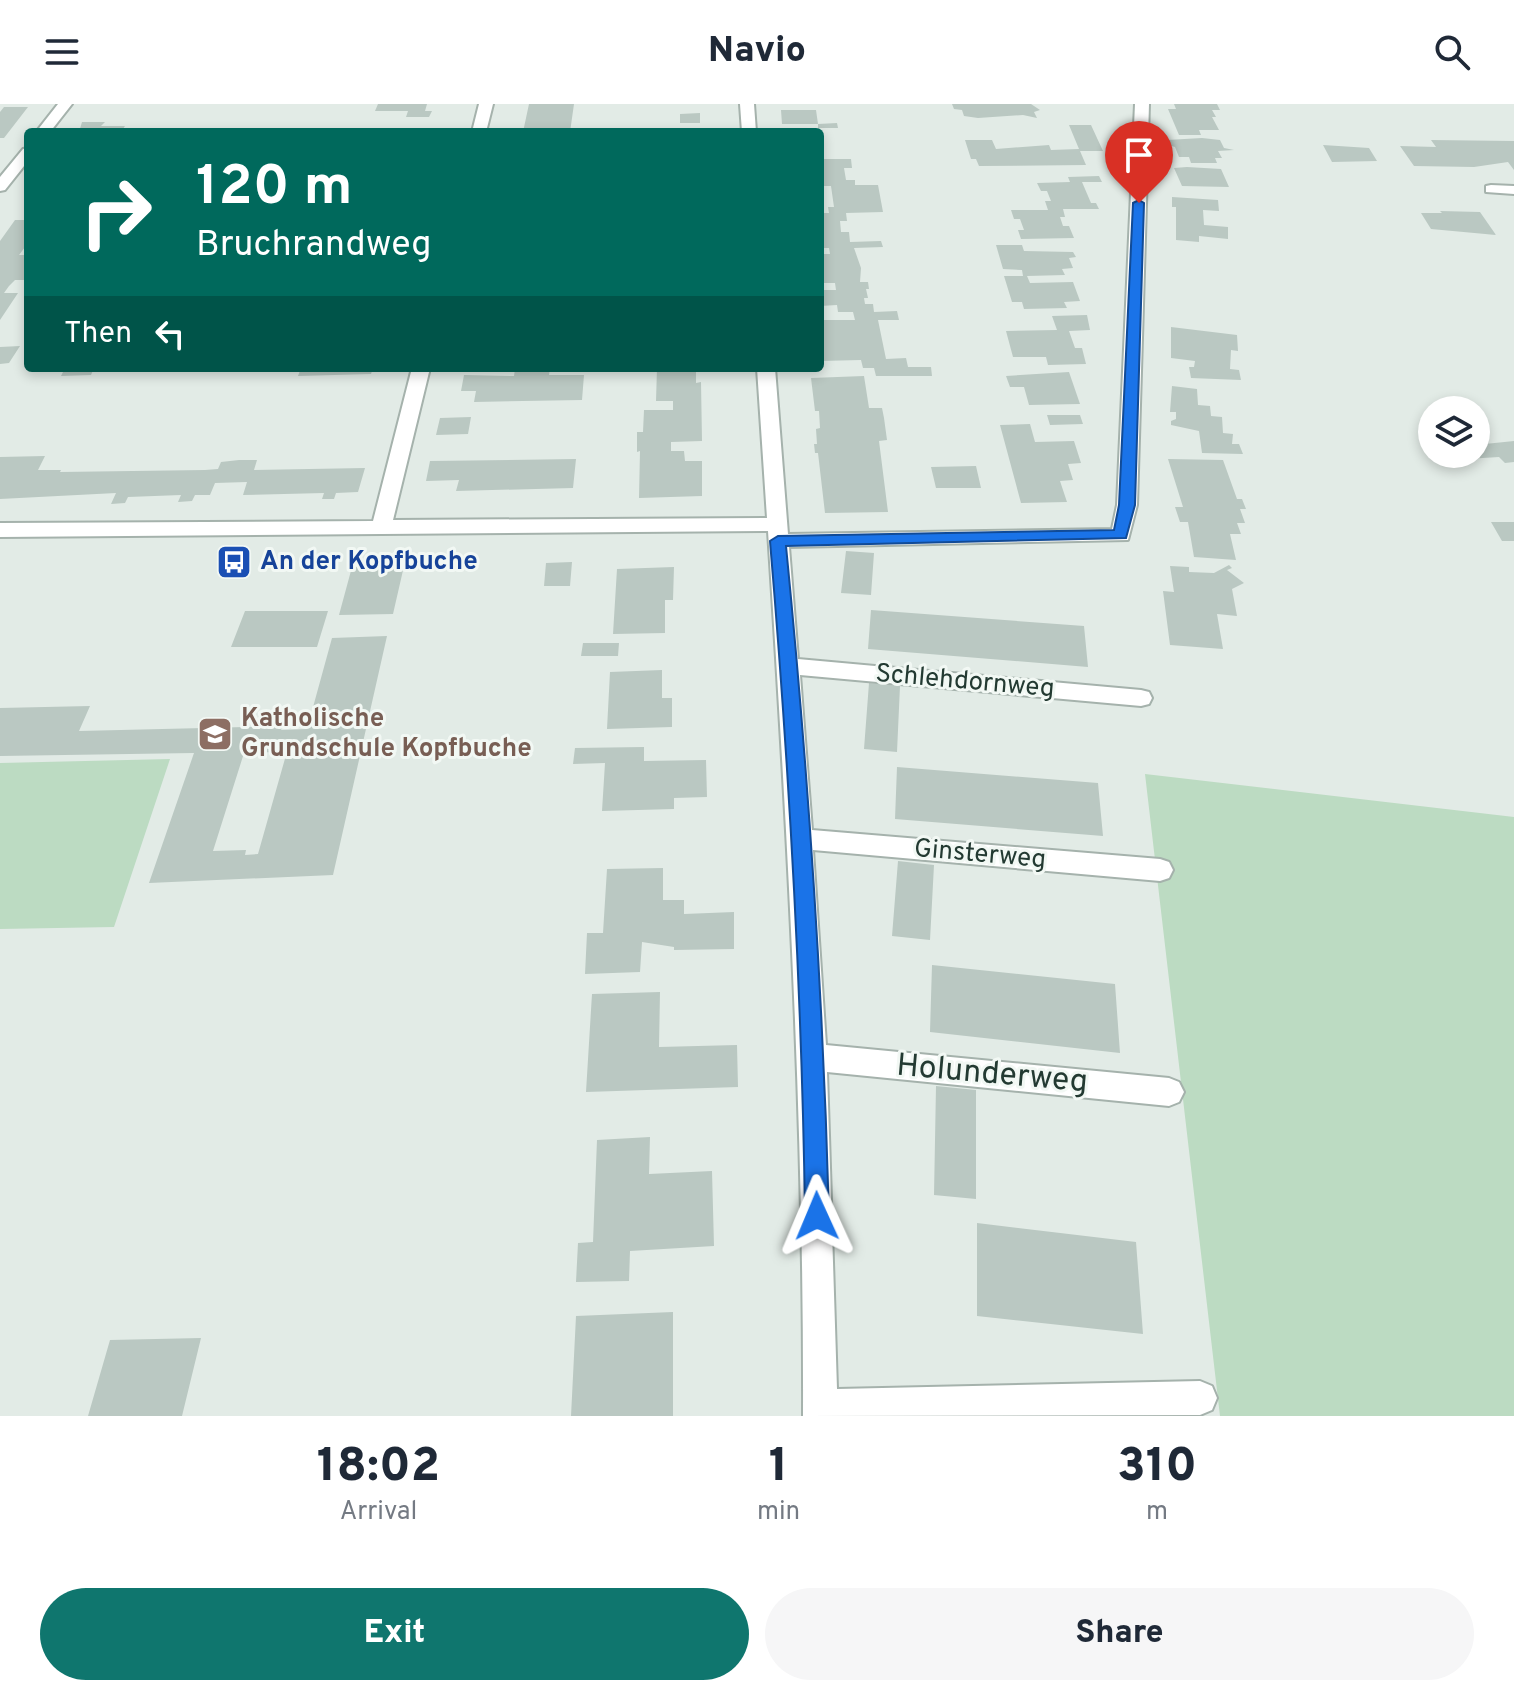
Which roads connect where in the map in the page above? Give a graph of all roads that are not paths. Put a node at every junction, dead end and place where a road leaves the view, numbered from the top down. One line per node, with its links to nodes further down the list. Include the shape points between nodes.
1 (65, 104): 5 (street)
2 (486, 104): 6 (street)
3 (747, 104): 7 (street)
4 (1142, 104): 16 (street, via 1127,505 1121,535)
5 (46, 128)
6 (480, 128)
7 (749, 128)
8 (24, 157): 9 (street)
9 (0, 187)
10 (1491, 189): 11 (street)
11 (1514, 190)
12 (420, 372): 14 (street)
13 (766, 372): 16 (street)
14 (382, 526): 15 (street); 16 (street)
15 (0, 530)
16 (777, 533): 17 (street)
17 (789, 666): 18 (street, Schlehdornweg); 19 (street)
18 (1141, 698)
19 (799, 839): 20 (street, Ginsterweg); 21 (street)
20 (1160, 870)
21 (814, 1057): 22 (street, Holunderweg); 24 (street)
22 (1169, 1092)
23 (1200, 1398): 24 (street)
24 (820, 1411)

